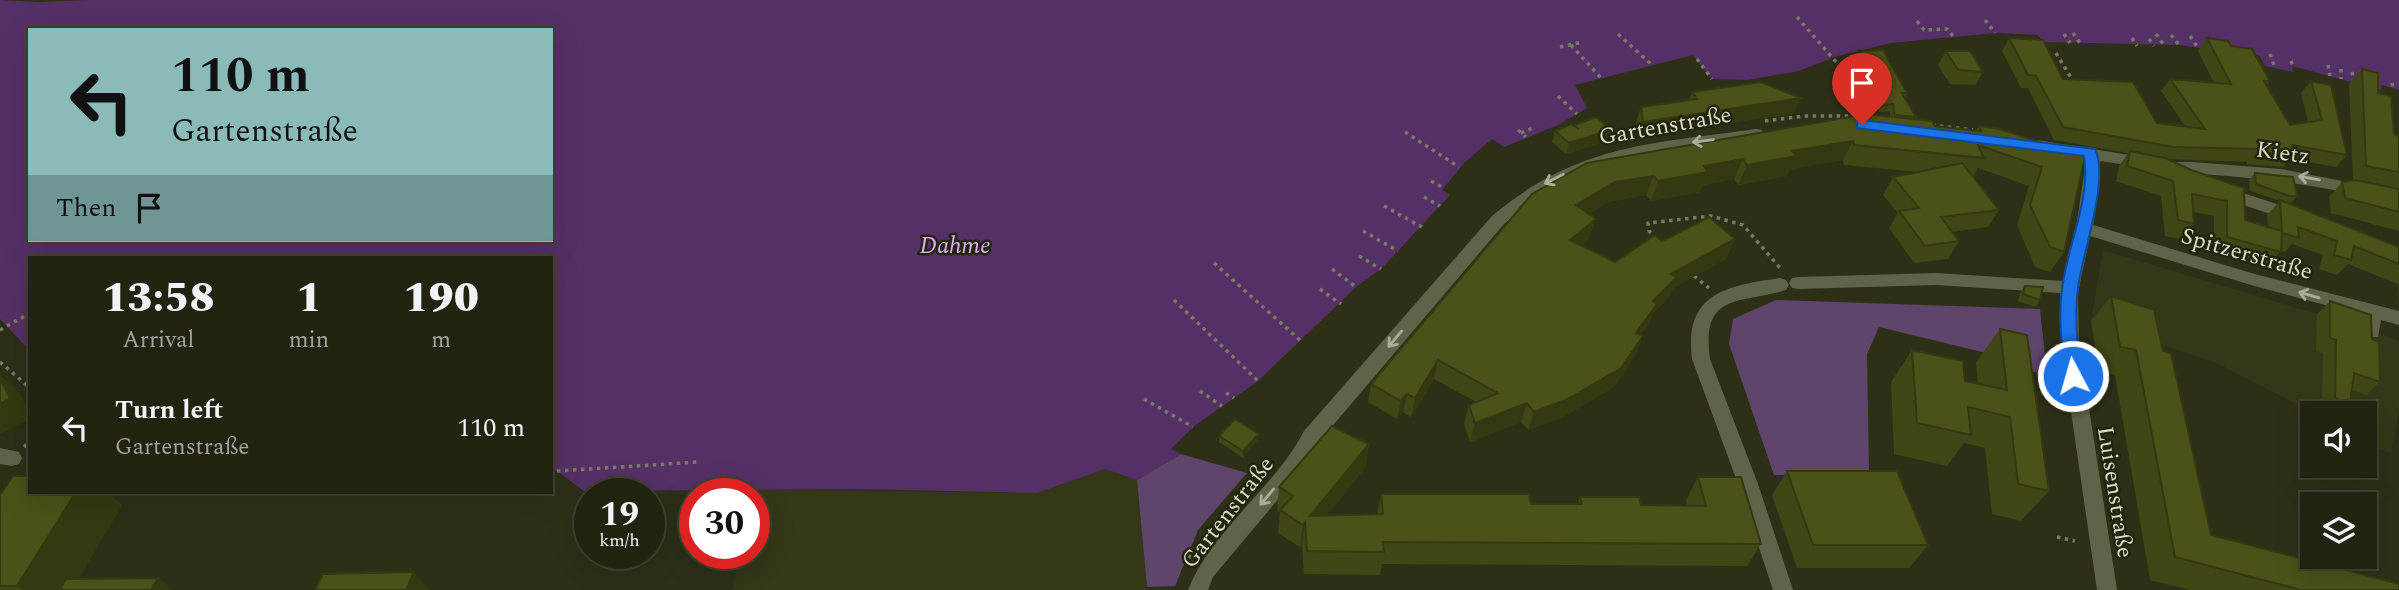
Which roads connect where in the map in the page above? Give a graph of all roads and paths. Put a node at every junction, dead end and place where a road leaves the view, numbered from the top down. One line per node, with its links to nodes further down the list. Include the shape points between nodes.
1 (1797, 17): 42 (path, via 1864,94)
2 (1985, 20): 4 (path)
3 (1917, 21): 11 (path, via 1924,30 1947,29)
4 (1995, 33)
5 (2073, 33): 16 (path)
6 (1618, 34): 28 (path)
7 (2064, 34): 15 (path)
8 (2156, 34): 18 (path)
9 (2171, 35): 19 (path)
10 (2190, 36): 23 (path)
11 (1954, 37)
12 (2132, 38): 20 (path)
13 (2149, 39): 21 (path)
14 (1582, 42): 17 (path)
15 (2070, 43)
16 (2080, 43)
17 (1571, 44): 22 (path); 35 (path)
18 (2164, 45)
19 (2179, 45)
20 (2137, 46)
21 (2154, 46)
22 (1560, 47)
23 (2198, 48)
24 (2056, 53): 39 (path)
25 (2270, 54): 31 (path)
26 (1696, 59): 36 (path)
27 (2291, 61): 30 (path)
28 (1651, 65)
29 (2328, 65): 34 (path)
30 (2293, 66)
31 (2275, 68)
32 (2341, 69): 37 (path)
33 (2352, 72): 38 (path)
34 (2330, 76)
35 (1601, 78)
36 (1712, 79)
37 (2341, 79)
38 (2354, 83)
39 (2076, 87)
40 (1558, 96): 41 (path)
41 (1577, 114)
42 (1877, 118): 43 (path, via 1804,116); 45 (path)
43 (1756, 122)
44 (1929, 124): 48 (path)
45 (1881, 126)
46 (1533, 128): 50 (path, via 1520,132)
47 (1776, 131): 98 (street, Gartenstraße, one-way to 98, via 1622,153 1580,167 1529,194 1498,220 1311,437 1300,460 1205,572)
48 (1978, 131)
49 (1405, 132): 54 (path)
50 (1526, 137)
51 (2018, 143): 52 (street)
52 (2090, 152): 53 (street); 63 (street, Luisenstraße, via 2093,167)
53 (2160, 166): 58 (street, Kietz, one-way to 53, via 2298,176); 61 (street)
54 (1459, 167)
55 (1431, 181): 56 (path)
56 (1444, 188)
57 (1424, 197): 60 (path)
58 (2399, 198)
59 (1384, 206): 62 (path)
60 (1440, 206)
61 (2306, 220)
62 (1422, 227)
63 (2084, 228): 74 (street, Luisenstraße); 77 (street, Spitzerstraße, one-way to 63)
64 (1363, 231): 66 (path)
65 (1661, 245): 71 (path, via 1647,223 1711,216 1749,229)
66 (1398, 251)
67 (1359, 256): 70 (path)
68 (1214, 263): 82 (path)
69 (1332, 269): 72 (path)
70 (1381, 269)
71 (1788, 281): 74 (street, via 1936,279); 99 (street, via 1733,294 1700,325 1698,340)
72 (1356, 287)
73 (1320, 289): 76 (path)
74 (2070, 289): 100 (street, Luisenstraße, via 2072,371)
75 (1174, 300): 84 (path)
76 (1341, 304)
77 (2372, 312): 79 (street, Spitzerstraße); 81 (street)
78 (28, 314): 80 (path)
79 (2399, 318)
80 (0, 330)
81 (2372, 332)
82 (1301, 341)
83 (0, 362): 85 (path)
84 (1258, 381)
85 (28, 386)
86 (1200, 391): 90 (path)
87 (1226, 393): 88 (path)
88 (1234, 398)
89 (1144, 399): 91 (path)
90 (1222, 407)
91 (1193, 427)
92 (698, 462): 93 (path)
93 (557, 471)
94 (2057, 537): 96 (path)
95 (1206, 538): 97 (path)
96 (2075, 541)
97 (1189, 558)
98 (1198, 590)
99 (1783, 590)
100 (2107, 590)

